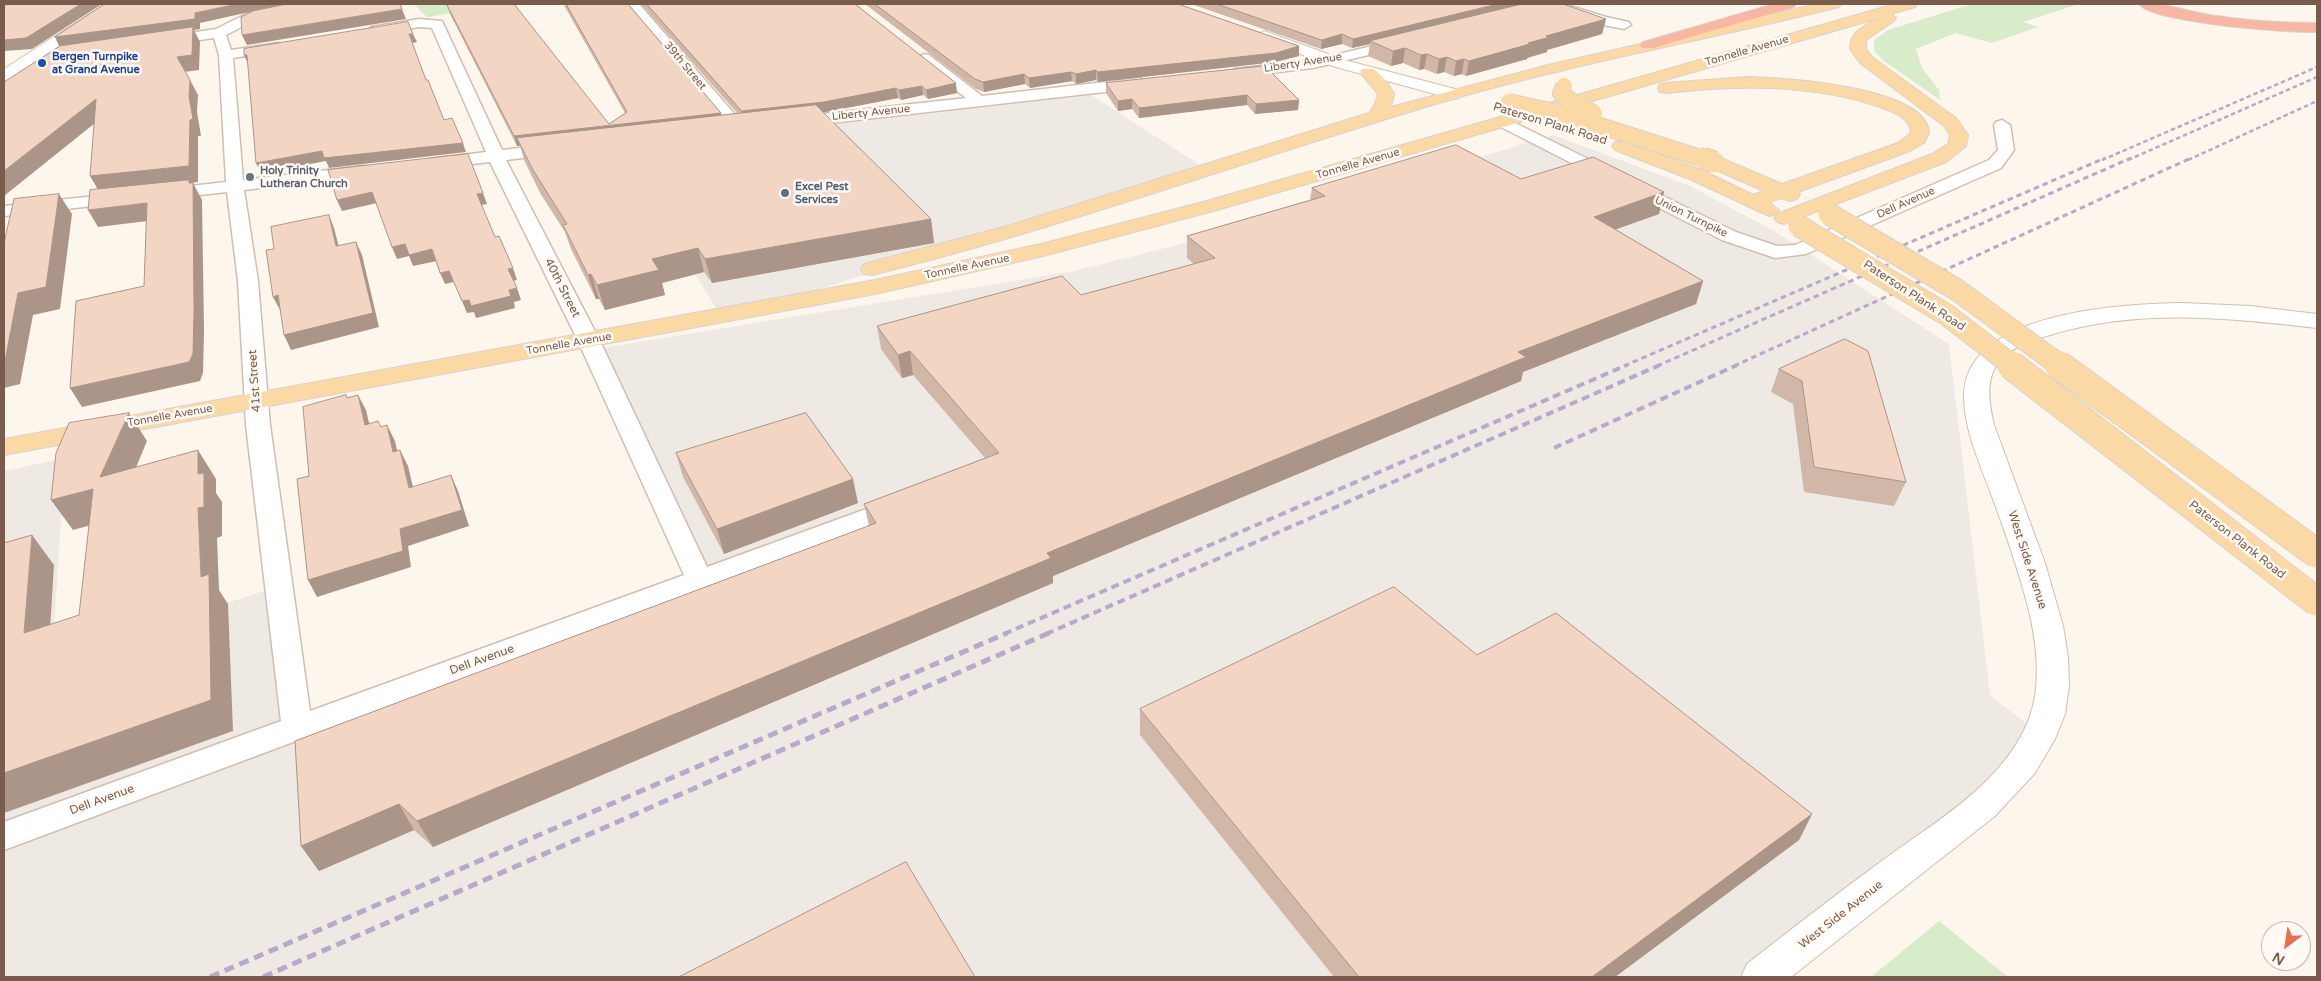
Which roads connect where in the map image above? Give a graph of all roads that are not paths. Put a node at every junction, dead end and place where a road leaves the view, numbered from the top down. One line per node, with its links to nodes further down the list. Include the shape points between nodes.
1 (115, 4): 22 (street)
2 (310, 4): 13 (street, via 254,16)
3 (632, 4): 35 (street, 39th Street, via 745,127)
4 (1789, 4): 18 (highway)
5 (1834, 4): 10 (main road, Paterson Plank Road)
6 (1910, 4): 29 (main road, Tonnelle Avenue); 45 (main road, via 1866,31 1858,40 1858,49 1866,60 1950,122 1959,135 1956,146 1938,158)
7 (2146, 4): 11 (highway, via 2221,21 2281,28)
8 (1550, 5): 9 (street)
9 (1624, 25)
10 (1748, 26): 18 (main road, Paterson Plank Road); 38 (main road, Paterson Plank Road, bridge, via 1580,76 1567,82 1562,93 1577,106 1656,135)
11 (2317, 28)
12 (1249, 31): 23 (street)
13 (219, 33): 16 (street); 21 (street, 41st Street)
14 (360, 33): 37 (street, 40th Street, via 419,23 437,24)
15 (1411, 40): 23 (street, Liberty Avenue)
16 (151, 43)
17 (292, 44): 21 (street)
18 (1648, 45): 28 (main road, Paterson Plank Road)
19 (914, 50): 30 (street)
20 (64, 55): 22 (street)
21 (226, 55): 41 (street, 41st Street)
22 (29, 60): 25 (street)
23 (1330, 60): 24 (street); 26 (street, Liberty Avenue)
24 (1368, 72): 28 (street); 31 (main road, via 1388,94 1388,99)
25 (5, 74)
26 (1219, 74)
27 (1151, 82): 30 (street, Liberty Avenue)
28 (1453, 94): 31 (main road); 38 (main road, Paterson Plank Road, bridge, via 1531,105); 43 (main road, Paterson Plank Road, via 1622,146)
29 (1590, 97): 32 (main road, Tonnelle Avenue); 42 (main road, via 1719,83 1792,83 1876,100 1910,115 1920,127 1918,138 1904,147)
30 (979, 101): 33 (street, Liberty Avenue)
31 (1374, 118): 49 (main road, via 969,244 840,277 728,299)
32 (1502, 122): 47 (street, Union Turnpike, via 1729,236); 49 (main road, Tonnelle Avenue, via 1066,245 884,285)
33 (780, 123)
34 (2002, 125): 47 (street, Dell Avenue, via 2006,150 1996,164 1799,250)
35 (718, 130)
36 (572, 147): 37 (street)
37 (496, 156): 39 (street); 50 (street, 40th Street)
38 (1714, 162): 42 (main road, Paterson Plank Road)
39 (421, 165)
40 (382, 169): 41 (street)
41 (235, 186): 44 (street); 51 (street, 41st Street, via 248,281)
42 (1783, 192): 43 (main road); 45 (main road, Paterson Plank Road)
43 (1754, 202): 46 (main road, Paterson Plank Road)
44 (4, 211)
45 (1823, 211): 46 (main road); 54 (main road, Paterson Plank Road, bridge, via 1957,290)
46 (1792, 222): 56 (main road, Paterson Plank Road, bridge, via 1896,282 1947,316)
47 (1776, 252)
48 (2317, 321): 59 (street, West Side Avenue, via 2209,310 2114,314 2033,332 2000,346 1990,356 1978,382 1978,412 2032,569 2046,622 2051,662 2048,713 2041,732 2015,770 1966,820)
49 (640, 331): 50 (main road, Tonnelle Avenue)
50 (589, 341): 51 (main road, Tonnelle Avenue); 55 (street, 40th Street)
51 (256, 400): 52 (main road, Tonnelle Avenue); 57 (street, 41st Street)
52 (4, 447)
53 (924, 498): 55 (street, Dell Avenue)
54 (2317, 554)
55 (700, 580): 57 (street, Dell Avenue)
56 (2317, 602)
57 (297, 729): 58 (street, Dell Avenue)
58 (4, 836)
59 (1761, 977)

